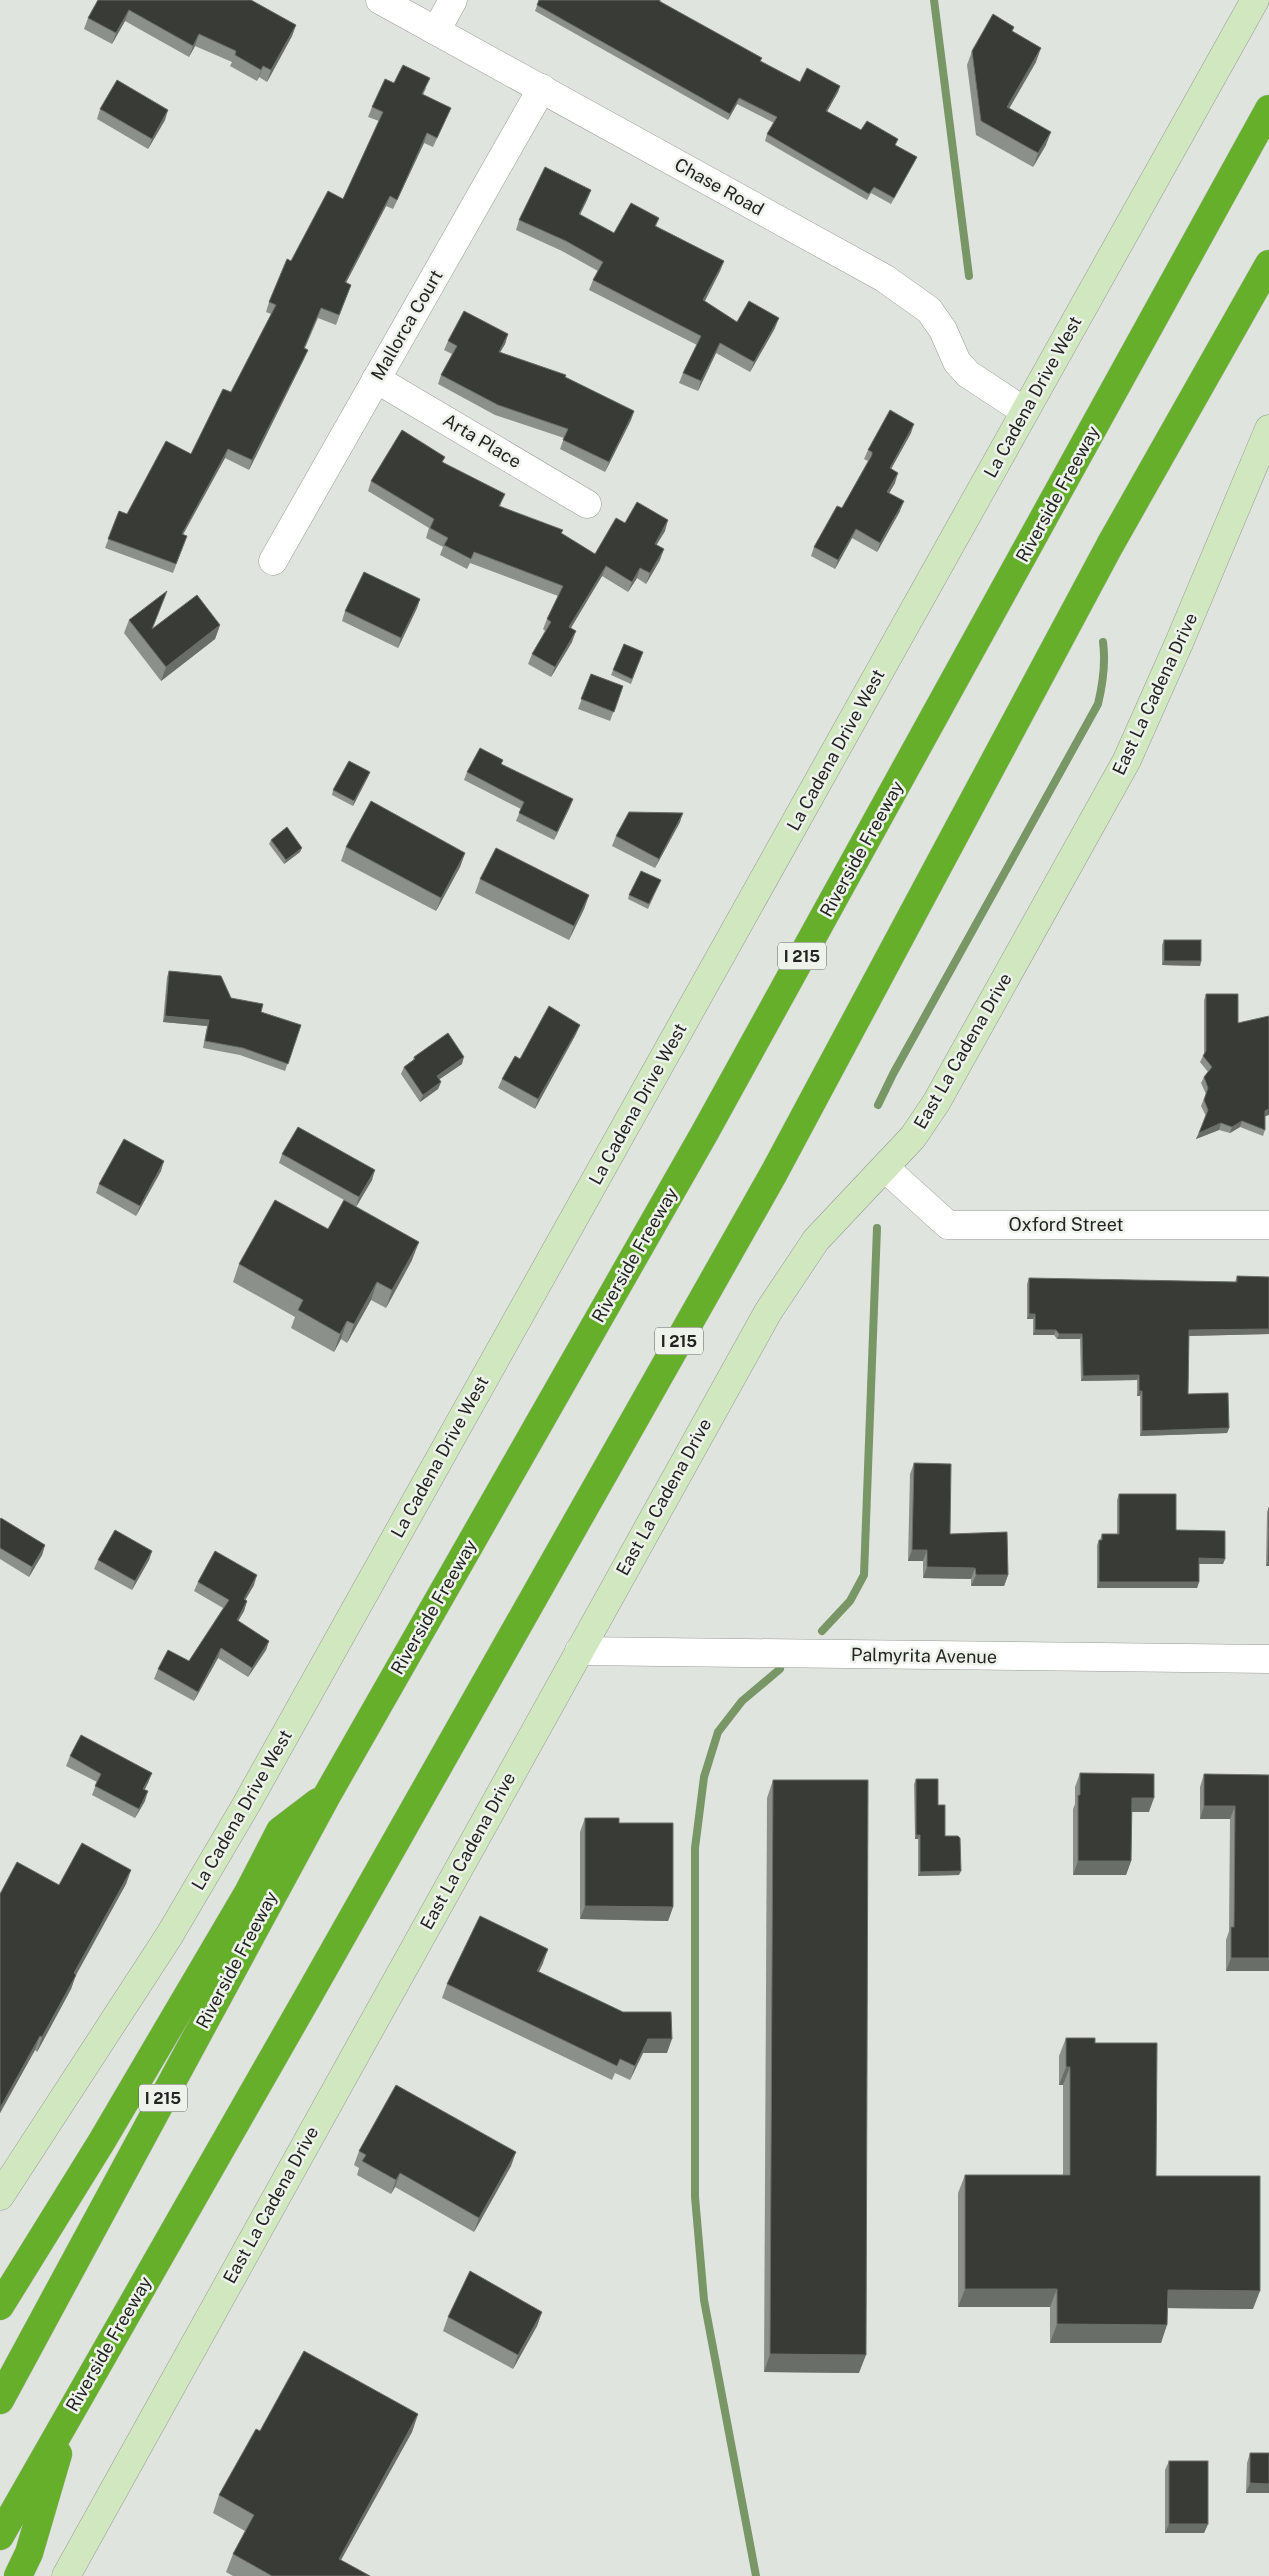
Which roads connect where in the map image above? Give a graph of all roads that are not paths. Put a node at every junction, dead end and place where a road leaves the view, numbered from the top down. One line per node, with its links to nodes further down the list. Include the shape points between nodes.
1 (380, 0): 4 (street, Chase Road)
2 (453, 0): 4 (street)
3 (1255, 0): 9 (main road, La Cadena Drive West)
4 (436, 31): 5 (street, Chase Road)
5 (542, 88): 8 (street, Mallorca Court); 9 (street, Chase Road, via 884,278 929,310 943,330 957,362 968,374)
6 (1269, 109): 17 (highway, Riverside Freeway / I 215, via 704,1134)
7 (1269, 264): 21 (highway, Riverside Freeway / I 215, via 1106,554 774,1173)
8 (376, 379): 11 (street, Arta Place); 12 (street, Mallorca Court)
9 (1024, 411): 18 (main road, La Cadena Drive West, via 246,1805 169,1936)
10 (1269, 429): 13 (main road, East La Cadena Drive, via 1127,760 936,1103)
11 (587, 504)
12 (273, 561)
13 (885, 1168): 14 (street, Oxford Street, via 948,1225); 15 (main road, East La Cadena Drive, via 816,1240 768,1312)
14 (1269, 1225)
15 (580, 1651): 16 (street, Palmyrita Avenue); 24 (main road, East La Cadena Drive)
16 (1269, 1659)
17 (326, 1797): 19 (highway, via 280,1831 249,1891 102,2142); 20 (highway, Riverside Freeway / I 215)
18 (0, 2196)
19 (0, 2306)
20 (0, 2400)
21 (72, 2409): 22 (highway, Riverside Freeway / I 215); 23 (highway, via 29,2552)
22 (0, 2536)
23 (18, 2576)
24 (66, 2576)

